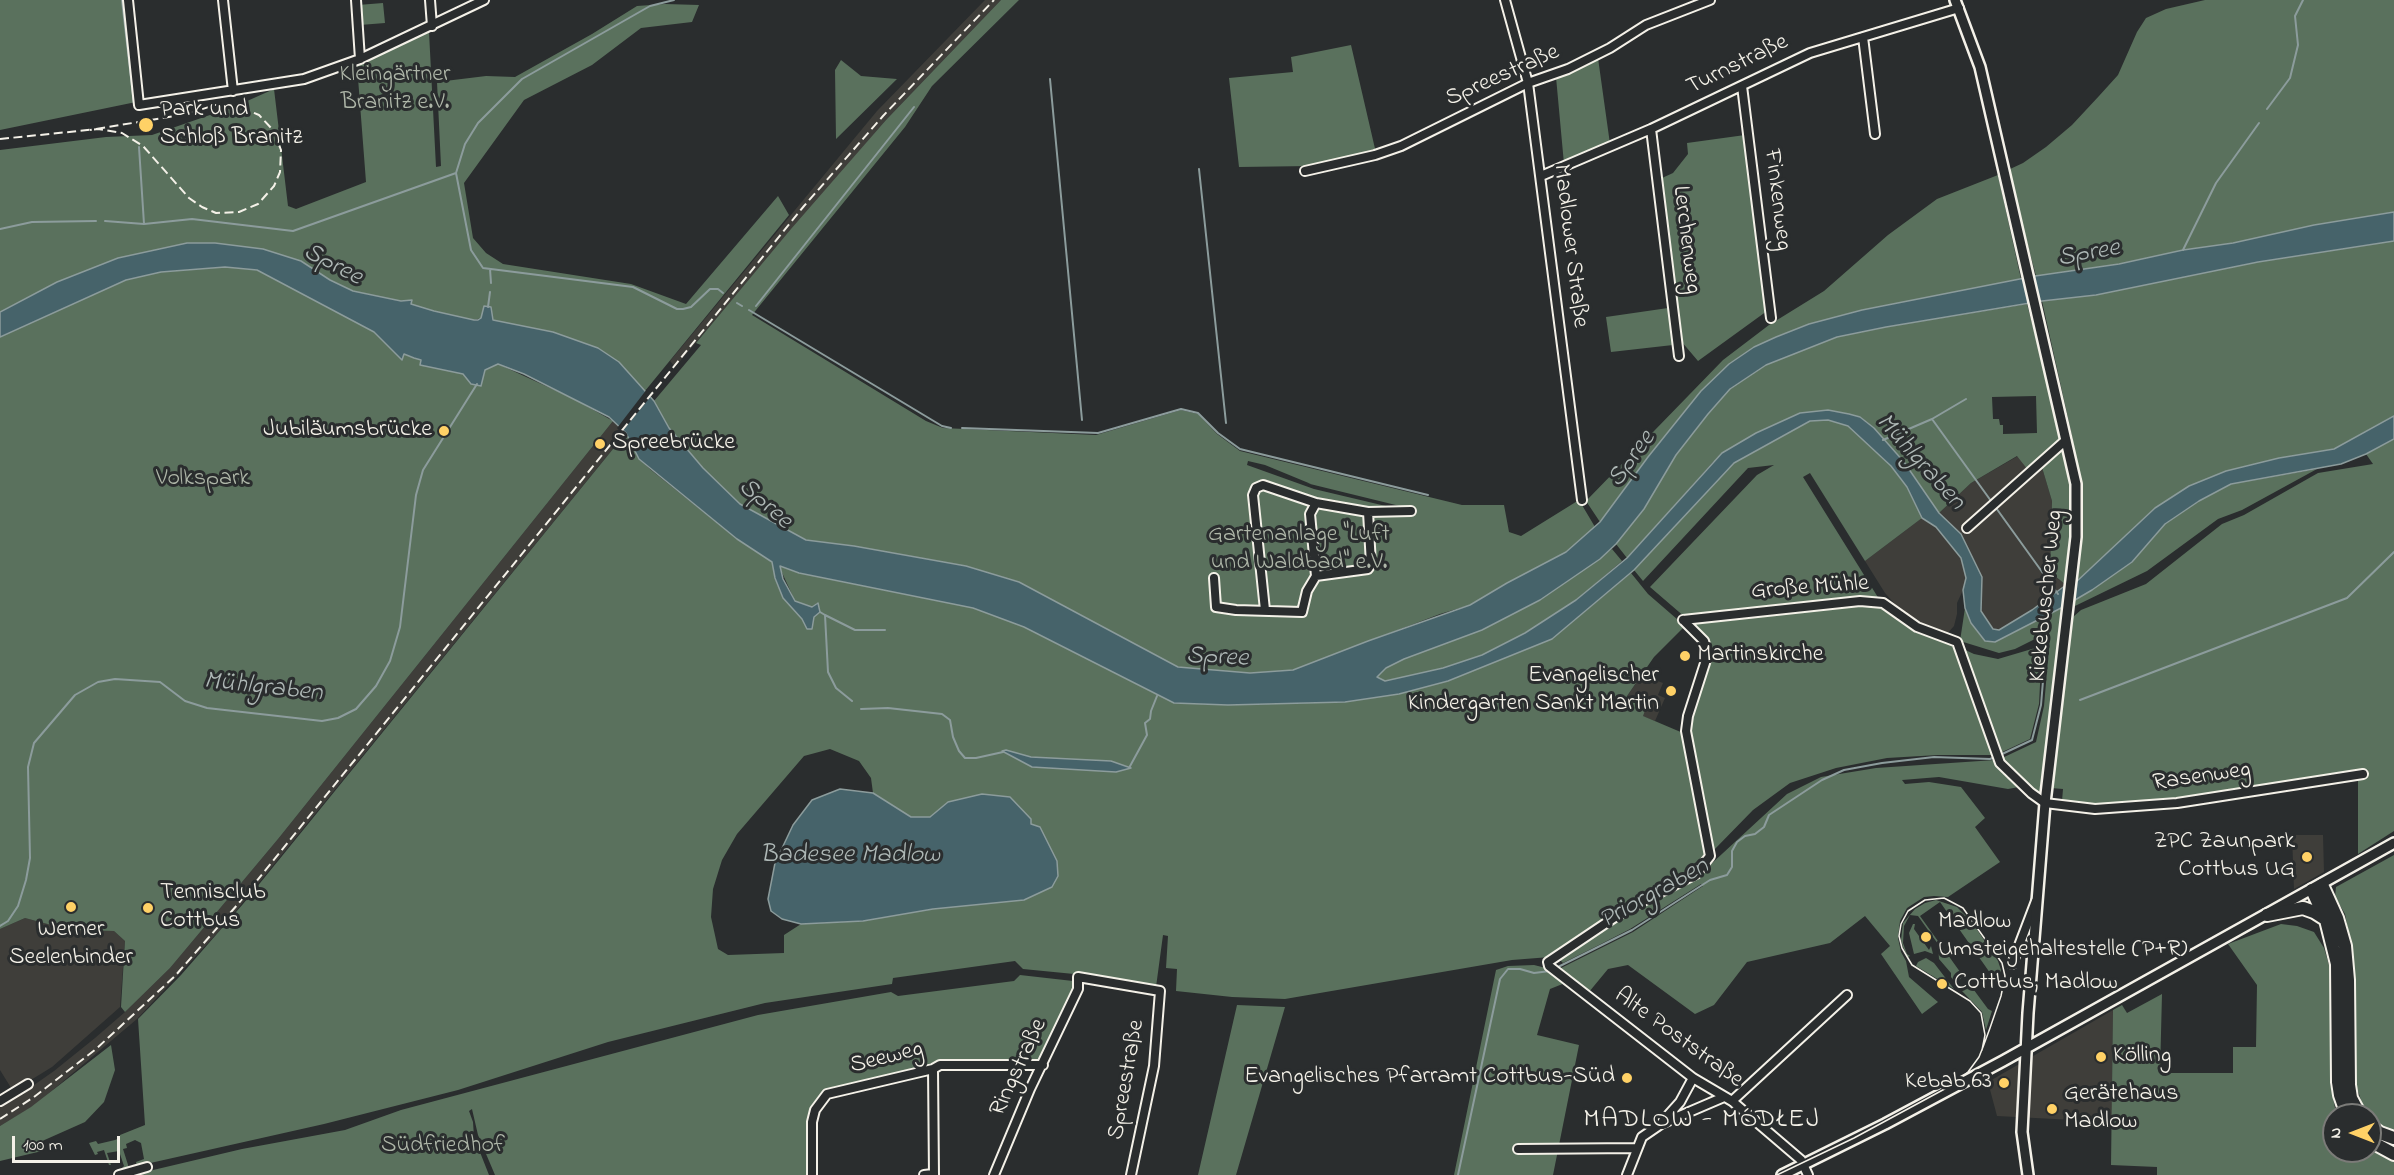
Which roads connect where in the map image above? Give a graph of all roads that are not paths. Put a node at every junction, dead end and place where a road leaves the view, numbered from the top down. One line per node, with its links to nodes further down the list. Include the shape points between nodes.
1 (128, 0): 14 (street, via 139,105)
2 (223, 0): 14 (street)
3 (356, 0): 11 (street)
4 (430, 0): 9 (street)
5 (484, 0): 9 (street)
6 (1505, 0): 12 (street, Madlower Straße)
7 (1710, 0): 12 (street, Spreestraße, via 1646,25 1568,69)
8 (1957, 4): 10 (street, Turnstraße); 21 (main road, Kiekebuscher Weg, via 1980,67)
9 (432, 26): 11 (street)
10 (1863, 38): 13 (street, Turnstraße, via 1810,53); 16 (street)
11 (360, 59): 14 (street, via 304,79)
12 (1528, 83): 17 (street, Spreestraße, via 1376,156); 18 (street, Madlower Straße)
13 (1742, 86): 15 (street, Turnstraße); 19 (street, Finkenweg)
14 (233, 91)
15 (1651, 129): 18 (street, Turnstraße); 20 (street, Lerchenweg)
16 (1875, 134)
17 (1305, 171)
18 (1541, 177): 22 (street, Madlower Straße)
19 (1771, 318)
20 (1679, 357)
21 (2066, 440): 26 (street); 31 (main road, Kiekebuscher Weg, via 2078,513)
22 (1582, 500)
23 (1317, 504): 25 (street); 27 (street, via 1310,514); 29 (street, via 1263,485 1256,488 1253,495)
24 (1412, 511): 25 (street)
25 (1368, 512): 27 (street, via 1368,569)
26 (1966, 528)
27 (1316, 576): 29 (street, via 1306,591 1302,612)
28 (1214, 578): 29 (street, via 1216,607)
29 (1265, 610)
30 (2363, 774): 31 (street, Rasenweg, via 2177,803 2095,809)
31 (2045, 803): 34 (main road, Kiekebuscher Weg); 37 (street, Große Mühle, via 2000,763 1957,642 1917,627 1883,603 1860,601 1683,620 1704,640 1707,651 1686,731 1710,856 1696,874 1624,911)
32 (2394, 843): 33 (main road)
33 (2317, 888): 35 (main road); 36 (highway); 49 (highway, via 2337,918 2345,946 2349,1085)
34 (2038, 896): 38 (street); 41 (main road, Kiekebuscher Weg)
35 (2267, 915): 36 (highway, via 2303,908); 41 (main road)
36 (2326, 920): 48 (highway, via 2337,964 2338,1082)
37 (1548, 964): 44 (street, Alte Poststraße)
38 (2012, 964)
39 (1160, 991): 42 (street, Ringstraße, via 1078,977 1078,989); 60 (street, Spreestraße, via 1154,1066)
40 (1847, 995): 46 (street)
41 (2026, 1048): 53 (main road); 64 (main road, Kiekebuscher Weg, via 2022,1132)
42 (1043, 1065): 43 (street, Seeweg, via 940,1065); 59 (street, Ringstraße)
43 (933, 1069): 55 (street); 57 (street, Seeweg, via 827,1094 815,1110 812,1122)
44 (1693, 1078): 46 (street, Alte Poststraße); 50 (street, via 1680,1102)
45 (28, 1084): 47 (street)
46 (1728, 1099): 50 (street); 53 (street, Alte Poststraße, via 1788,1148)
47 (0, 1101)
48 (2343, 1103)
49 (2354, 1103)
50 (1660, 1124): 51 (street, via 1642,1137)
51 (1637, 1148): 52 (street); 61 (street)
52 (1518, 1149)
53 (1803, 1166): 62 (main road); 63 (street, Alte Poststraße)
54 (147, 1167): 56 (street)
55 (934, 1174): 58 (street)
56 (119, 1175)
57 (812, 1175)
58 (924, 1175)
59 (994, 1175)
60 (1131, 1175)
61 (1627, 1175)
62 (1782, 1175)
63 (1808, 1175)
64 (2028, 1175)

